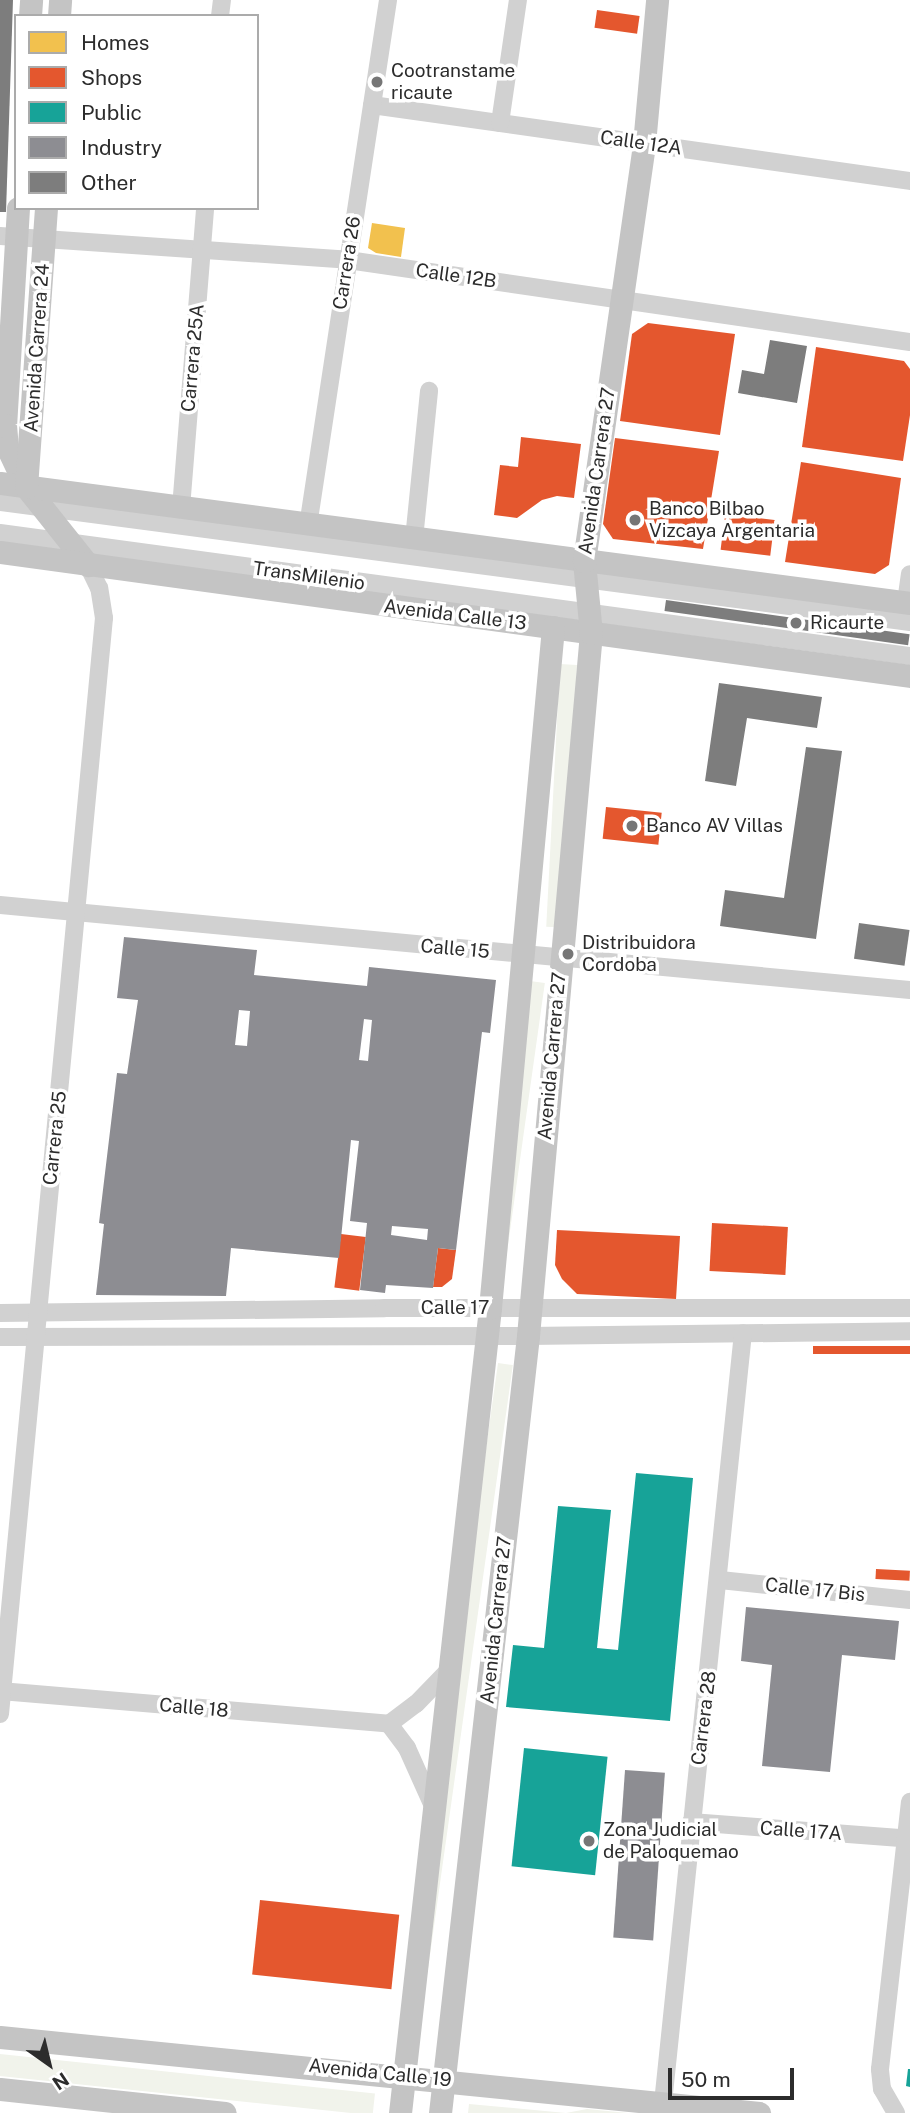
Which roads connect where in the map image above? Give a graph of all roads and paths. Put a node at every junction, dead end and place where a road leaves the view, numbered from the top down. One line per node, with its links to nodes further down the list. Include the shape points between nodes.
1 (388, 0): 4 (street, Carrera 26)
2 (519, 0): 5 (street)
3 (657, 0): 6 (main road, Avenida Carrera 27)
4 (372, 105): 5 (street, Calle 12A); 14 (street, Carrera 26)
5 (500, 123): 6 (street, Calle 12A)
6 (644, 144): 7 (street, Calle 12A); 15 (main road, Avenida Carrera 27)
7 (910, 181)
8 (17, 210): 11 (main road, Avenida Carrera 24)
9 (46, 210): 12 (main road, Avenida Carrera 24)
10 (205, 210): 13 (street, Carrera 25A)
11 (8, 236): 12 (street, Calle 12B); 19 (main road, Avenida Carrera 24, via 5,425 8,447)
12 (45, 237): 13 (street, Calle 12B); 19 (main road, Avenida Carrera 24)
13 (202, 248): 14 (street, Calle 12B); 22 (street, Carrera 25A)
14 (348, 260): 15 (street, Calle 12B); 23 (street, Carrera 26)
15 (622, 300): 16 (street, Calle 12B); 29 (main road, Avenida Carrera 27)
16 (910, 342)
17 (429, 391): 25 (street)
18 (0, 483): 19 (main road)
19 (26, 487): 21 (main road, Avenida Carrera 24); 22 (main road)
20 (0, 502): 21 (street, TransMilenio)
21 (43, 508): 26 (main road, Avenida Carrera 24); 29 (street, TransMilenio)
22 (181, 508): 23 (main road)
23 (309, 517): 25 (main road)
24 (0, 533): 26 (street, TransMilenio)
25 (414, 539): 29 (main road)
26 (71, 543): 28 (main road, Avenida Carrera 24); 32 (street, TransMilenio)
27 (0, 552): 28 (main road, Avenida Calle 13)
28 (88, 565): 33 (main road, Avenida Calle 13); 37 (street, Carrera 25, via 99,588 104,618)
29 (584, 571): 31 (main road); 32 (main road, Avenida Carrera 27)
30 (910, 574): 31 (street)
31 (909, 609)
32 (590, 622): 33 (main road, Avenida Calle 13); 34 (street, TransMilenio); 35 (main road, Avenida Calle 13); 39 (main road, Avenida Carrera 27)
33 (553, 627): 38 (main road, Avenida Carrera 27)
34 (910, 656)
35 (910, 676)
36 (0, 905): 37 (street, Calle 15)
37 (77, 914): 38 (street, Calle 15); 45 (street, Carrera 25)
38 (524, 955): 39 (street, Calle 15); 41 (main road, Avenida Carrera 27)
39 (561, 960): 40 (street, Calle 15); 43 (main road, Avenida Carrera 27)
40 (910, 990)
41 (490, 1308): 43 (street, Calle 17); 45 (street, Calle 17); 48 (main road, Avenida Carrera 27)
42 (910, 1308): 43 (street, Calle 17)
43 (530, 1310): 49 (main road, Avenida Carrera 27)
44 (0, 1313): 45 (street, Calle 17)
45 (38, 1313): 51 (street, Carrera 25)
46 (910, 1331): 47 (street, Calle 17)
47 (743, 1333): 49 (street, Calle 17); 52 (street, Carrera 28)
48 (486, 1336): 49 (street, Calle 17); 51 (street, Calle 17); 54 (main road, Avenida Carrera 27)
49 (528, 1336): 64 (main road, Avenida Carrera 27)
50 (0, 1337): 51 (street, Calle 17)
51 (36, 1338): 55 (street, Carrera 25)
52 (720, 1580): 53 (street, Calle 17 Bis); 60 (street, Carrera 28)
53 (910, 1600)
54 (449, 1670): 57 (street); 59 (main road, Avenida Carrera 27)
55 (1, 1691): 56 (street, Carrera 25); 57 (street, Calle 18)
56 (0, 1714)
57 (389, 1724): 59 (street, via 407,1748)
58 (910, 1802): 61 (street)
59 (434, 1810): 63 (main road, Avenida Carrera 27)
60 (691, 1822): 61 (street, Calle 17A); 66 (street, Carrera 28)
61 (908, 1839): 71 (street, via 880,2069 882,2089)
62 (0, 2037): 63 (main road, Avenida Calle 19)
63 (404, 2075): 64 (main road, Avenida Calle 19); 68 (main road, Avenida Carrera 27)
64 (444, 2080): 66 (main road, Avenida Calle 19); 69 (main road, Avenida Carrera 27)
65 (0, 2089): 67 (main road)
66 (663, 2102): 70 (main road, Avenida Calle 19)
67 (225, 2113)
68 (400, 2113)
69 (440, 2113)
70 (759, 2113)
71 (896, 2113)

